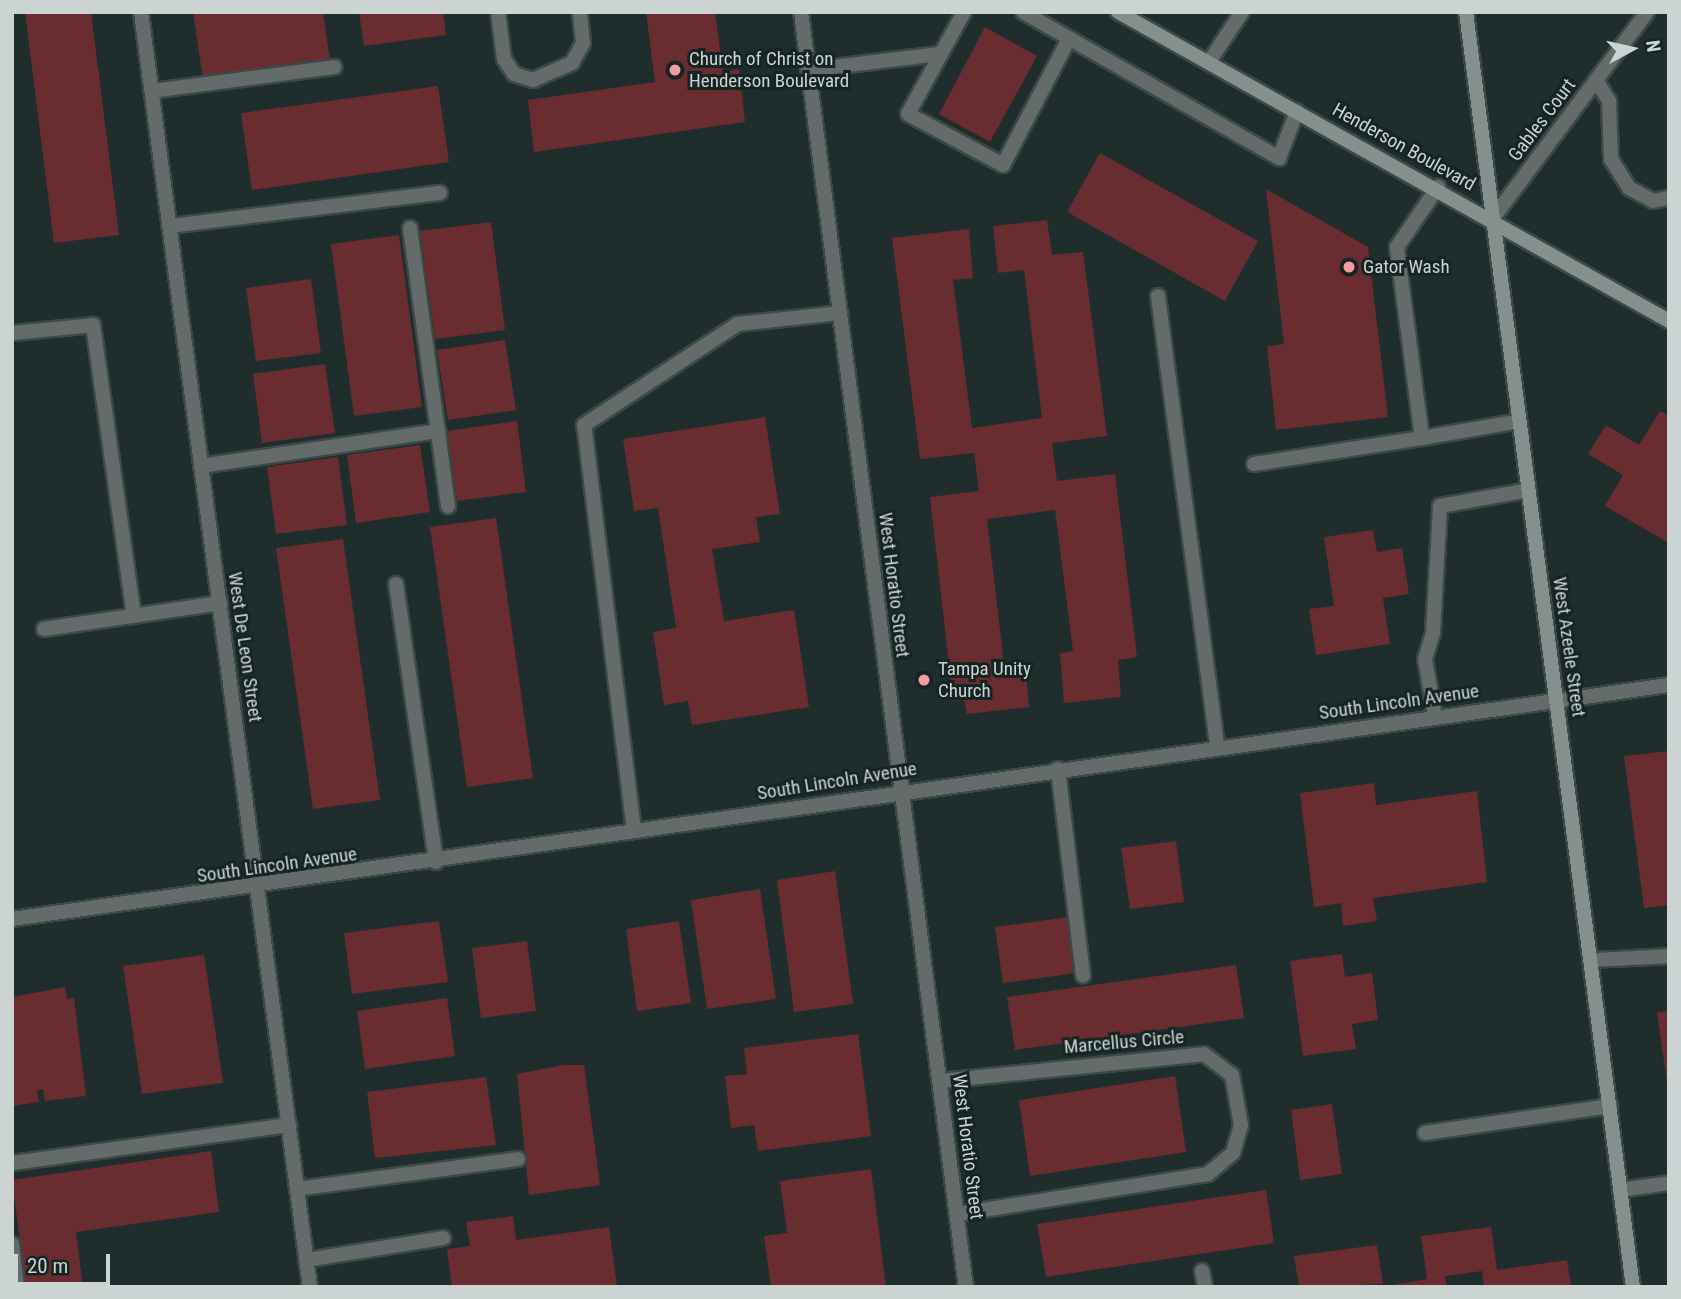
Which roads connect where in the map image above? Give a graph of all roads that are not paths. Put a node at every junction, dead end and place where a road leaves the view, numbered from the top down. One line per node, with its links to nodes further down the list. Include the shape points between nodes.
1 (141, 12): 17 (street, West De Leon Street)
2 (498, 12): 3 (street, via 504,59 514,74 533,80 572,63 583,43)
3 (580, 12)
4 (801, 12): 15 (street, West Horatio Street)
5 (964, 12): 12 (street)
6 (1023, 12): 11 (street)
7 (1118, 12): 13 (main road, Henderson Boulevard)
8 (1242, 12): 13 (street)
9 (1466, 12): 22 (main road, West Azeele Street)
10 (1647, 12): 16 (street, Gables Court)
11 (1069, 38): 12 (street, via 1003,165 908,114); 18 (street, via 1279,158)
12 (938, 54): 15 (street)
13 (1209, 62): 18 (main road, Henderson Boulevard)
14 (334, 67): 17 (street)
15 (808, 70): 26 (street, West Horatio Street)
16 (1596, 80): 21 (street, via 1609,101 1611,159 1629,188 1653,201); 22 (street, Gables Court)
17 (152, 92): 23 (street, West De Leon Street)
18 (1297, 111): 19 (main road, Henderson Boulevard)
19 (1438, 187): 22 (main road, Henderson Boulevard); 31 (street, via 1397,247)
20 (440, 193): 23 (street)
21 (1669, 198)
22 (1493, 218): 27 (main road, Henderson Boulevard); 29 (main road, West Azeele Street)
23 (170, 226): 33 (street, West De Leon Street)
24 (410, 228): 30 (street)
25 (1158, 296): 43 (street)
26 (840, 313): 45 (street, West Horatio Street); 46 (street, via 738,324 584,425)
27 (1669, 321)
28 (12, 333): 38 (street, via 93,325)
29 (1520, 421): 31 (street); 34 (main road, West Azeele Street)
30 (438, 431): 33 (street); 35 (street)
31 (1422, 438): 32 (street)
32 (1254, 464)
33 (201, 466): 37 (street, West De Leon Street)
34 (1528, 490): 41 (main road, West Azeele Street); 42 (street, via 1440,506 1433,632 1425,659)
35 (448, 506)
36 (396, 584): 47 (street)
37 (220, 603): 38 (street); 48 (street, West De Leon Street)
38 (134, 616): 39 (street)
39 (44, 629)
40 (1669, 685): 41 (street, South Lincoln Avenue)
41 (1556, 699): 42 (street, South Lincoln Avenue); 51 (main road, West Azeele Street)
42 (1435, 716): 43 (street, South Lincoln Avenue)
43 (1217, 747): 44 (street, South Lincoln Avenue)
44 (1058, 769): 45 (street, South Lincoln Avenue); 52 (street)
45 (901, 790): 46 (street, South Lincoln Avenue); 53 (street, West Horatio Street)
46 (634, 831): 47 (street, South Lincoln Avenue)
47 (436, 862): 48 (street, South Lincoln Avenue)
48 (258, 888): 49 (street, South Lincoln Avenue); 55 (street, West De Leon Street)
49 (12, 919)
50 (1669, 956): 51 (street)
51 (1593, 960): 54 (main road, West Azeele Street)
52 (1083, 975)
53 (940, 1081): 62 (street, West Horatio Street); 62 (street, Marcellus Circle, via 1204,1054 1232,1074 1241,1125 1233,1153 1208,1174)
54 (1610, 1106): 56 (street); 61 (main road, West Azeele Street)
55 (289, 1125): 58 (street); 60 (street, West De Leon Street)
56 (1425, 1133)
57 (518, 1159): 60 (street)
58 (12, 1163)
59 (1669, 1183): 61 (street)
60 (297, 1189): 65 (street, West De Leon Street)
61 (1620, 1190): 71 (main road, West Azeele Street)
62 (957, 1214): 69 (street, West Horatio Street)
63 (443, 1238): 65 (street)
64 (12, 1244): 67 (street)
65 (306, 1260): 68 (street, West De Leon Street)
66 (1202, 1271): 70 (street)
67 (18, 1287)
68 (310, 1287)
69 (966, 1287)
70 (1205, 1287)
71 (1633, 1287)

